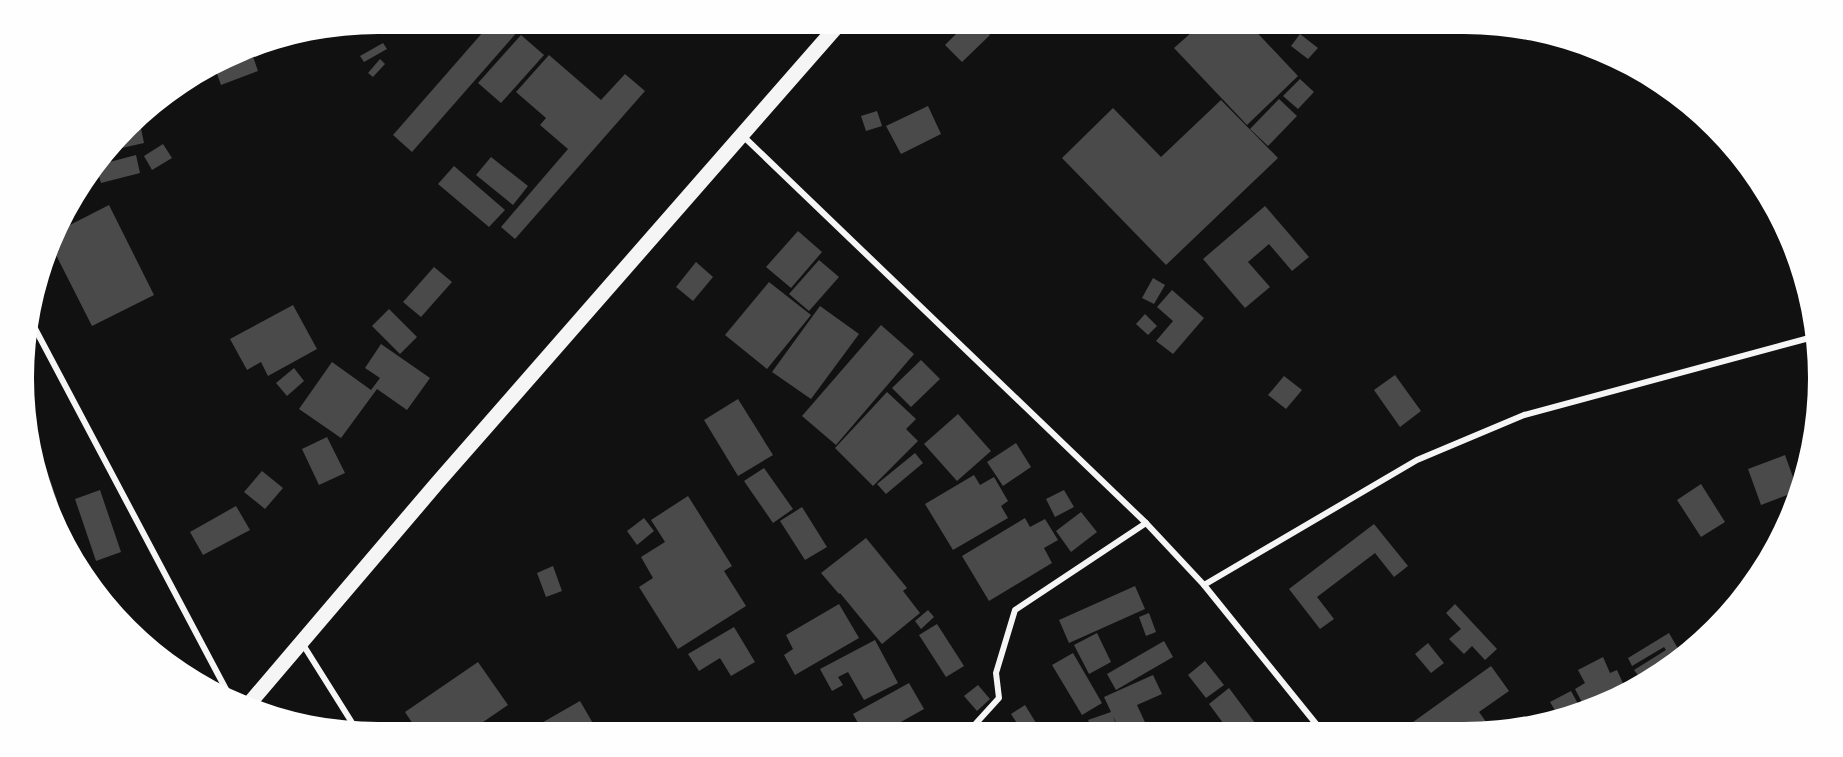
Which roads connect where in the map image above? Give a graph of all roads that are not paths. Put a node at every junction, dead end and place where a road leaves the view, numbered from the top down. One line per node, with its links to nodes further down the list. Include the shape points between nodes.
1 (830, 34): 2 (main road)
2 (741, 134): 5 (street); 7 (main road)
3 (37, 333): 8 (street)
4 (1806, 339): 6 (street, via 1524,415 1417,460)
5 (1146, 523): 6 (street); 11 (street, via 1015,610 996,672 999,698)
6 (1204, 585): 12 (street)
7 (302, 642): 9 (main road); 10 (street)
8 (224, 686)
9 (254, 699)
10 (351, 722)
11 (977, 722)
12 (1315, 722)

